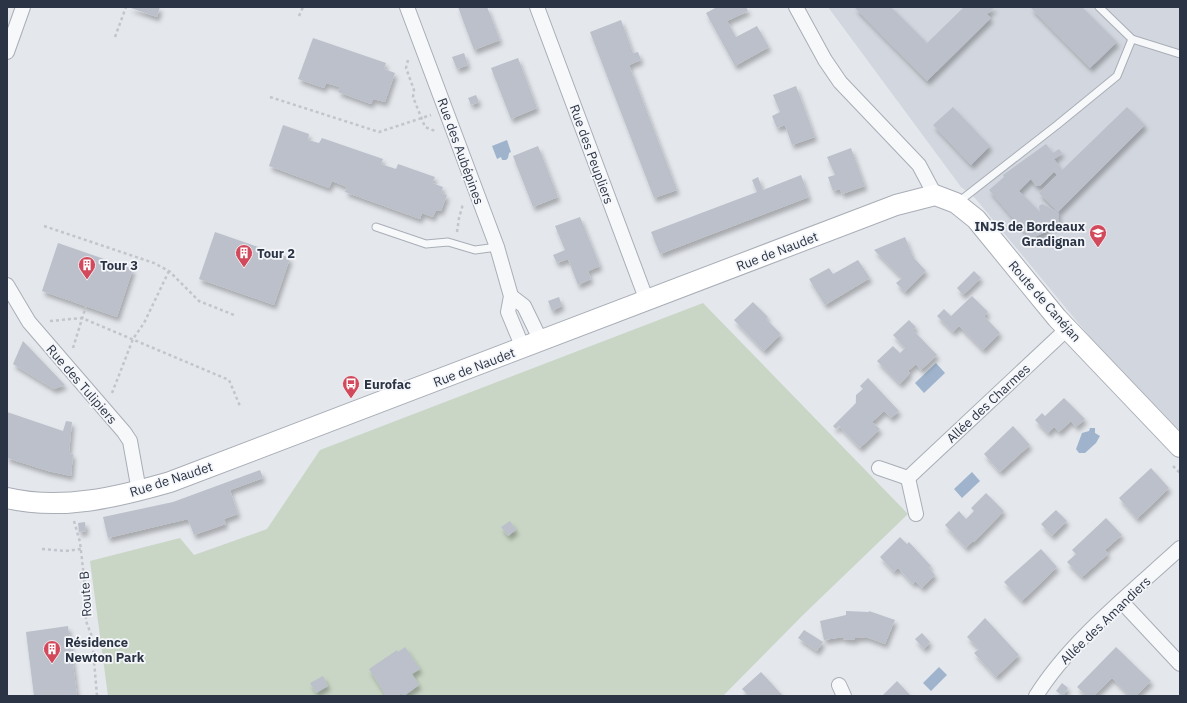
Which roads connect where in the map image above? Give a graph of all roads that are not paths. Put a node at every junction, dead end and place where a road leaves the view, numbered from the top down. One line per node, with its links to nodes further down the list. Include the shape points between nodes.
1 (23, 7): 7 (street)
2 (407, 7): 12 (street, Rue des Aubépines)
3 (537, 7): 15 (street, Rue des Peupliers)
4 (796, 7): 9 (street, via 840,82 919,165)
5 (1099, 7): 6 (lane)
6 (1132, 39): 8 (lane); 10 (lane, via 1117,76)
7 (7, 52)
8 (1180, 54)
9 (935, 195): 10 (street, Route de Canéjan); 15 (street, Rue de Naudet, via 896,205)
10 (956, 204): 16 (street, Route de Canéjan, via 976,220)
11 (376, 227): 12 (lane, via 426,244 448,242 475,250)
12 (497, 247): 14 (street, Rue des Aubépines)
13 (7, 285): 22 (street, Rue des Tulipiers, via 29,322 130,441)
14 (511, 296): 17 (street, via 524,306); 18 (street, Rue des Aubépines, via 508,312)
15 (647, 300): 17 (street, Rue de Naudet)
16 (1067, 329): 19 (street, Route de Canéjan); 21 (street, Allée des Charmes)
17 (541, 341): 18 (street, Rue de Naudet)
18 (523, 348): 22 (street, Rue de Naudet, via 170,482)
19 (1175, 454)
20 (879, 468): 21 (street)
21 (908, 478): 24 (street)
22 (139, 491): 23 (street, Rue de Naudet, via 109,498 68,502 28,502)
23 (7, 498)
24 (916, 514)
25 (1180, 548): 26 (street, Allée des Amandiers)
26 (1121, 602): 27 (street); 28 (street, Allée des Amandiers, via 1069,653 1051,673)
27 (1180, 664)
28 (1036, 696)

